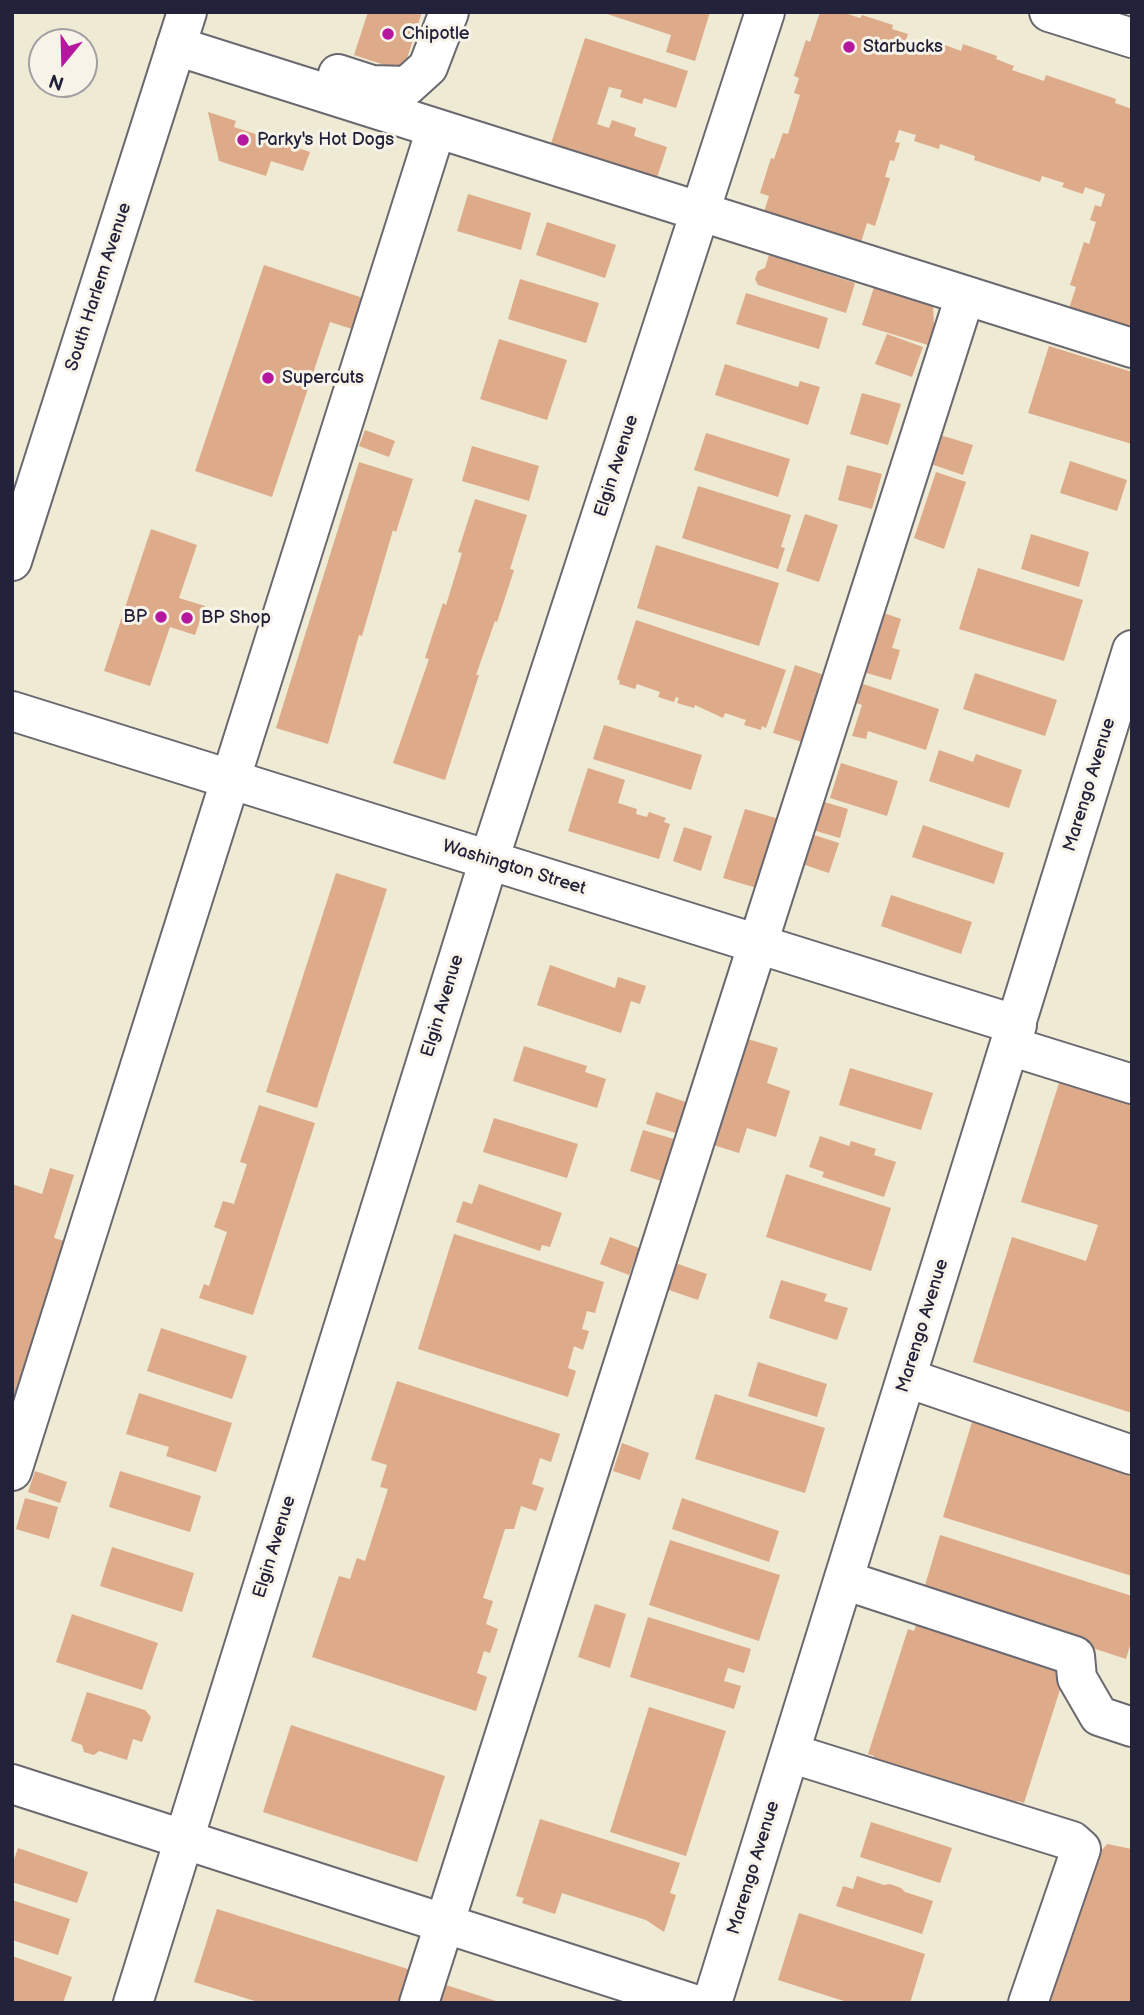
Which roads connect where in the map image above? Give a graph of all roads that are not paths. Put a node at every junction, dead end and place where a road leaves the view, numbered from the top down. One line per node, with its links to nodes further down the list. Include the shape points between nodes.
1 (449, 12): 6 (street, via 428,67 407,86 372,86)
2 (765, 12): 8 (street, Elgin Avenue)
3 (1049, 12): 5 (street)
4 (181, 29): 7 (street); 11 (street, South Harlem Avenue)
5 (1132, 38)
6 (290, 58)
7 (436, 129): 8 (street); 14 (street)
8 (700, 212): 9 (street); 15 (street, Elgin Avenue)
9 (965, 296): 10 (street); 16 (street)
10 (1132, 348)
11 (12, 561)
12 (1132, 650): 17 (street, Marengo Avenue)
13 (12, 711): 14 (street, Washington Street)
14 (230, 779): 15 (street, Washington Street); 22 (street)
15 (489, 860): 16 (street, Washington Street); 27 (street, Elgin Avenue)
16 (758, 944): 17 (street, Washington Street); 28 (street)
17 (1014, 1035): 18 (street, Washington Street); 19 (street, Marengo Avenue)
18 (1132, 1084)
19 (910, 1368): 20 (street); 21 (street); 23 (street, Marengo Avenue)
20 (1132, 1430)
21 (1132, 1455)
22 (12, 1471)
23 (844, 1580): 24 (street, via 1076,1656 1077,1678 1099,1716); 25 (street, Marengo Avenue)
24 (1132, 1727)
25 (790, 1753): 32 (street, Marengo Avenue); 33 (street, via 1072,1841 1080,1849)
26 (12, 1784): 27 (street)
27 (185, 1840): 28 (street); 29 (street, Elgin Avenue)
28 (445, 1923): 30 (street); 31 (street)
29 (133, 2003)
30 (419, 2003)
31 (691, 2003)
32 (712, 2003)
33 (1028, 2003)

